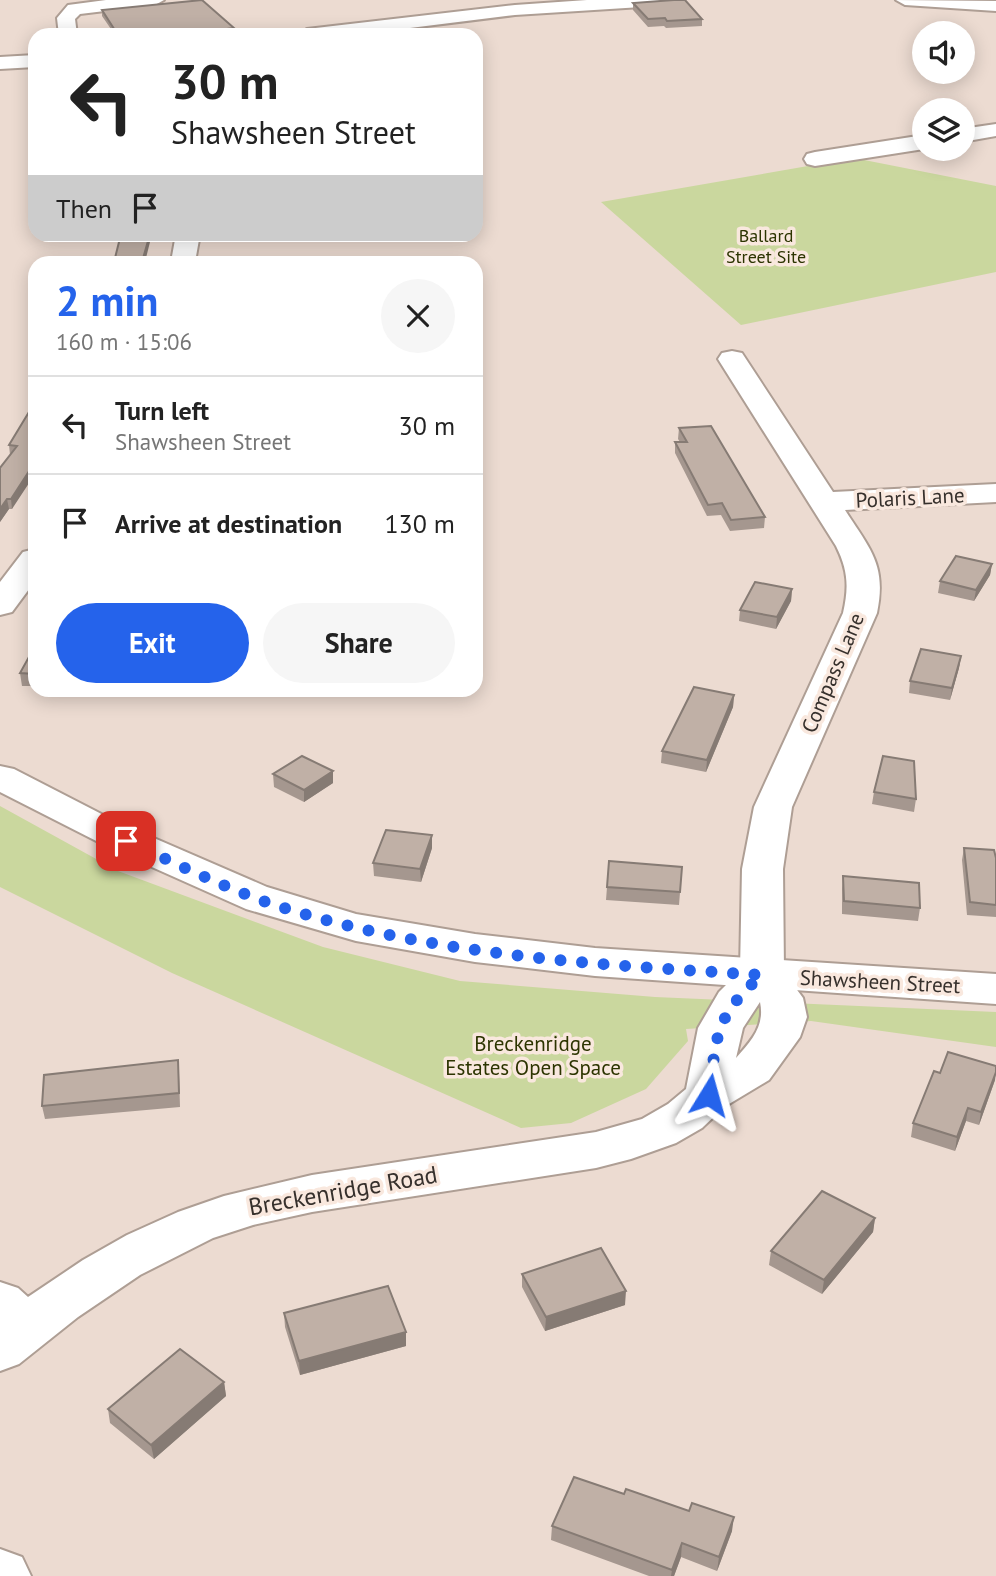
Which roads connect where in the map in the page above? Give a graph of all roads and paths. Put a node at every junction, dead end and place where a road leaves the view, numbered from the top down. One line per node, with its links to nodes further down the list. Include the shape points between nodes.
1 (155, 0): 6 (street, via 74,9 66,18)
2 (673, 0): 8 (street, via 495,12)
3 (905, 0): 5 (street)
4 (393, 6): 7 (street)
5 (996, 6)
6 (67, 28)
7 (323, 28)
8 (364, 28)
9 (28, 61): 10 (street)
10 (0, 63)
11 (996, 130): 12 (street)
12 (975, 134)
13 (912, 144): 14 (street)
14 (814, 159)
15 (732, 359): 17 (street, Compass Lane)
16 (996, 493): 17 (street, Polaris Lane)
17 (825, 502): 21 (street, Compass Lane, via 862,566 865,590 852,635 767,826 761,862)
18 (28, 568): 19 (street)
19 (0, 606)
20 (0, 777): 21 (street, Shawsheen Street, via 177,864 277,905 348,924 460,948)
21 (762, 975): 22 (street, Shawsheen Street); 23 (street, Breckenridge Road, via 784,1004 783,1027 753,1069 659,1131 596,1150 320,1191 231,1213 131,1255)
22 (996, 989)
23 (9, 1326)

